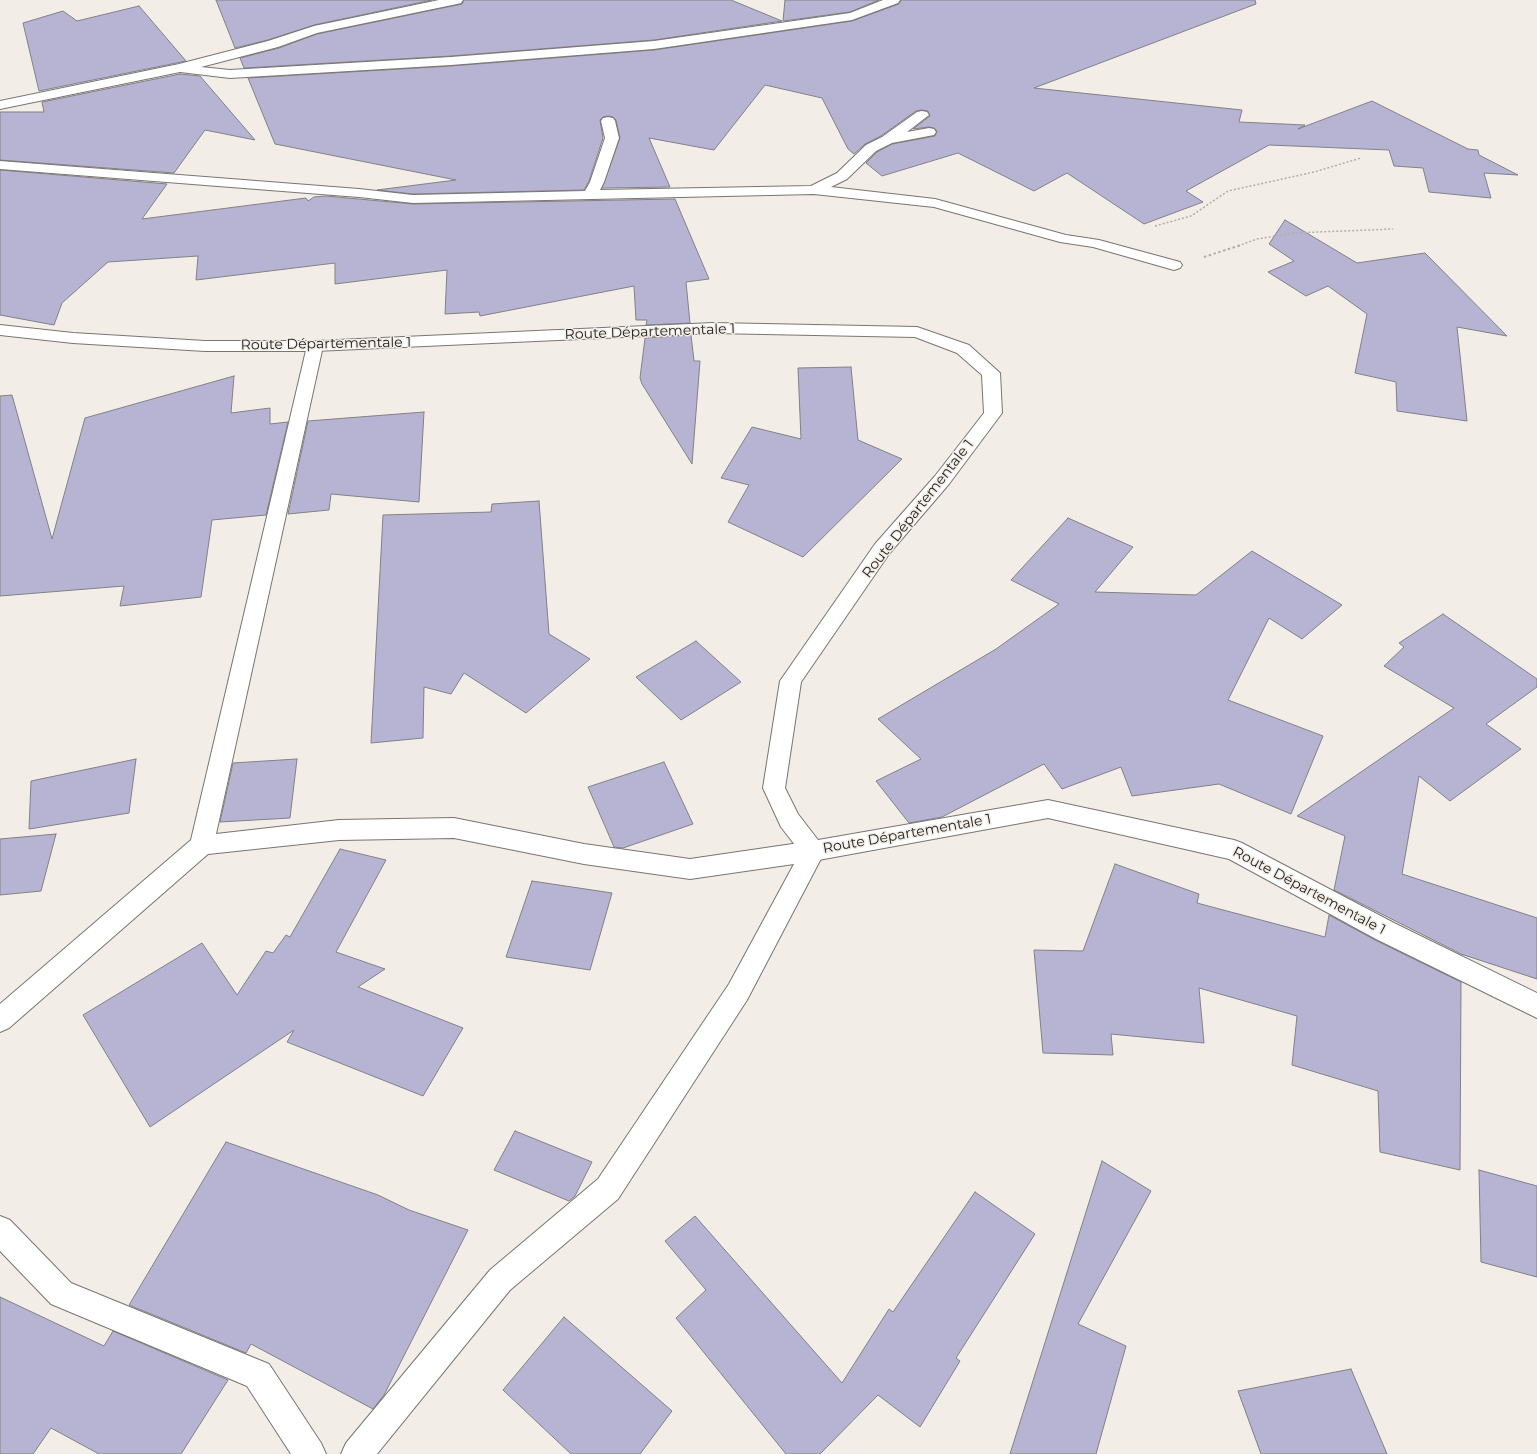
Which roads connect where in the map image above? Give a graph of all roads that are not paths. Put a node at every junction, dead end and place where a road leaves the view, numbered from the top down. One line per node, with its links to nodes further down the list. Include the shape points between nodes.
1 (457, 0): 3 (street, via 314,30 273,44)
2 (894, 0): 3 (street, via 852,16 654,45 451,61 230,74)
3 (180, 68): 4 (street)
4 (0, 105)
5 (922, 115): 8 (street)
6 (608, 121): 11 (street, via 612,138)
7 (929, 132): 8 (street)
8 (887, 140): 10 (street, via 871,148 842,176)
9 (0, 165): 11 (street, via 413,199)
10 (814, 190): 11 (street); 12 (street, via 936,203 1065,239)
11 (590, 195)
12 (1174, 265)
13 (0, 330): 14 (street, Route Départementale 1, via 73,338 205,346)
14 (315, 346): 15 (street); 16 (street, Route Départementale 1, via 713,328 917,332 963,349 991,373 993,413 942,480 882,549 791,681 774,788 789,820)
15 (202, 845): 16 (street, via 340,830 454,828 584,854 690,870); 18 (street)
16 (813, 851): 17 (street, Route Départementale 1, via 1048,809 1234,850 1385,931); 21 (street, via 738,992 608,1189 500,1280)
17 (1537, 1006)
18 (0, 1020)
19 (0, 1230): 20 (street, via 61,1294 258,1375)
20 (310, 1454)
21 (357, 1454)

